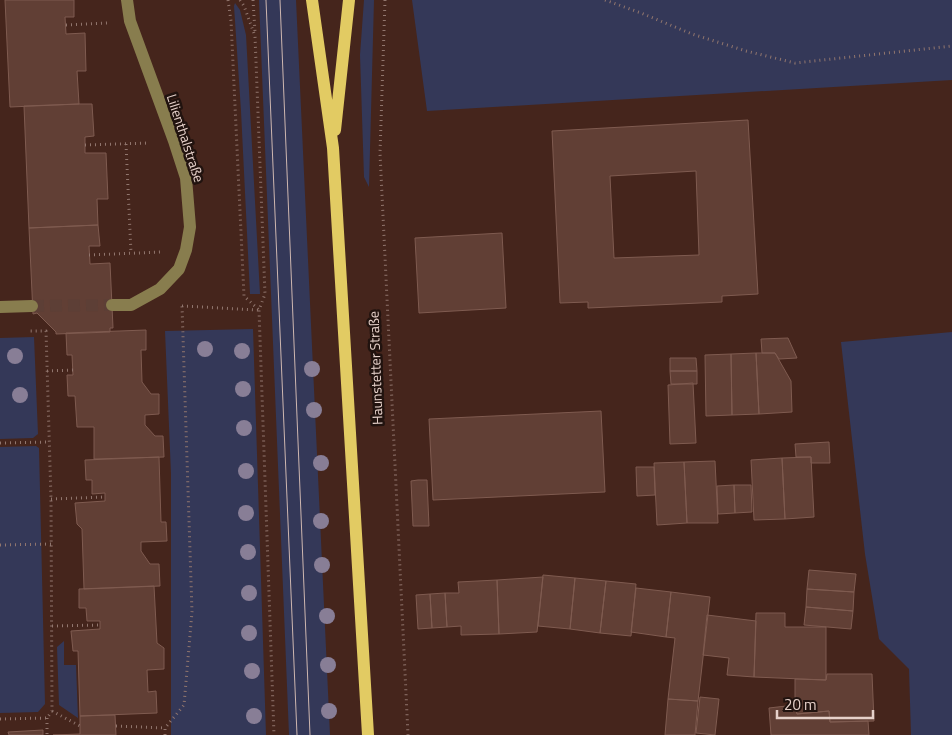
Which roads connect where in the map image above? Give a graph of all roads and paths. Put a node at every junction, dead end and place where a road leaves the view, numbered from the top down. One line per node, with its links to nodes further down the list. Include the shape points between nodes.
1 (128, 0): 9 (street, Lilienthalstraße)
2 (228, 0): 25 (path, via 244,296)
3 (240, 0): 11 (path)
4 (253, 0): 11 (path)
5 (312, 0): 16 (main road, Haunstetter Straße)
6 (349, 0): 16 (main road, Haunstetter Straße)
7 (385, 0): 47 (path, Haunstetter Straße, via 380,153)
8 (605, 0): 12 (path, via 692,34 795,63)
9 (130, 21): 10 (path); 13 (street, Lilienthalstraße)
10 (66, 25)
11 (255, 36): 25 (path, via 265,294)
12 (952, 46)
13 (174, 141): 14 (path); 17 (street, Lilienthalstraße, via 188,195 190,227)
14 (126, 144): 15 (path); 18 (path)
15 (85, 145)
16 (333, 148): 46 (main road, Haunstetter Straße)
17 (186, 250): 18 (path); 20 (street, Lilienthalstraße, via 179,269)
18 (131, 253): 19 (path)
19 (89, 255)
20 (160, 288): 21 (street, Lilienthalstraße, via 131,305); 23 (path, via 173,306)
21 (112, 305)
22 (32, 306): 24 (street)
23 (182, 306): 25 (path); 42 (path, via 192,612 184,705)
24 (0, 307)
25 (259, 310): 45 (path)
26 (46, 331): 28 (path)
27 (73, 370): 28 (path)
28 (47, 371): 29 (path)
29 (49, 442): 30 (path); 32 (path)
30 (0, 443)
31 (105, 497): 32 (path)
32 (51, 499): 33 (path)
33 (52, 544): 34 (path); 36 (path)
34 (0, 545)
35 (100, 625): 36 (path)
36 (52, 626): 37 (path)
37 (52, 711): 38 (path); 40 (path)
38 (47, 718): 39 (path); 43 (path)
39 (0, 719)
40 (80, 726)
41 (116, 726): 42 (path)
42 (165, 728): 44 (path)
43 (48, 735)
44 (165, 735)
45 (274, 735)
46 (368, 735)
47 (408, 735)

